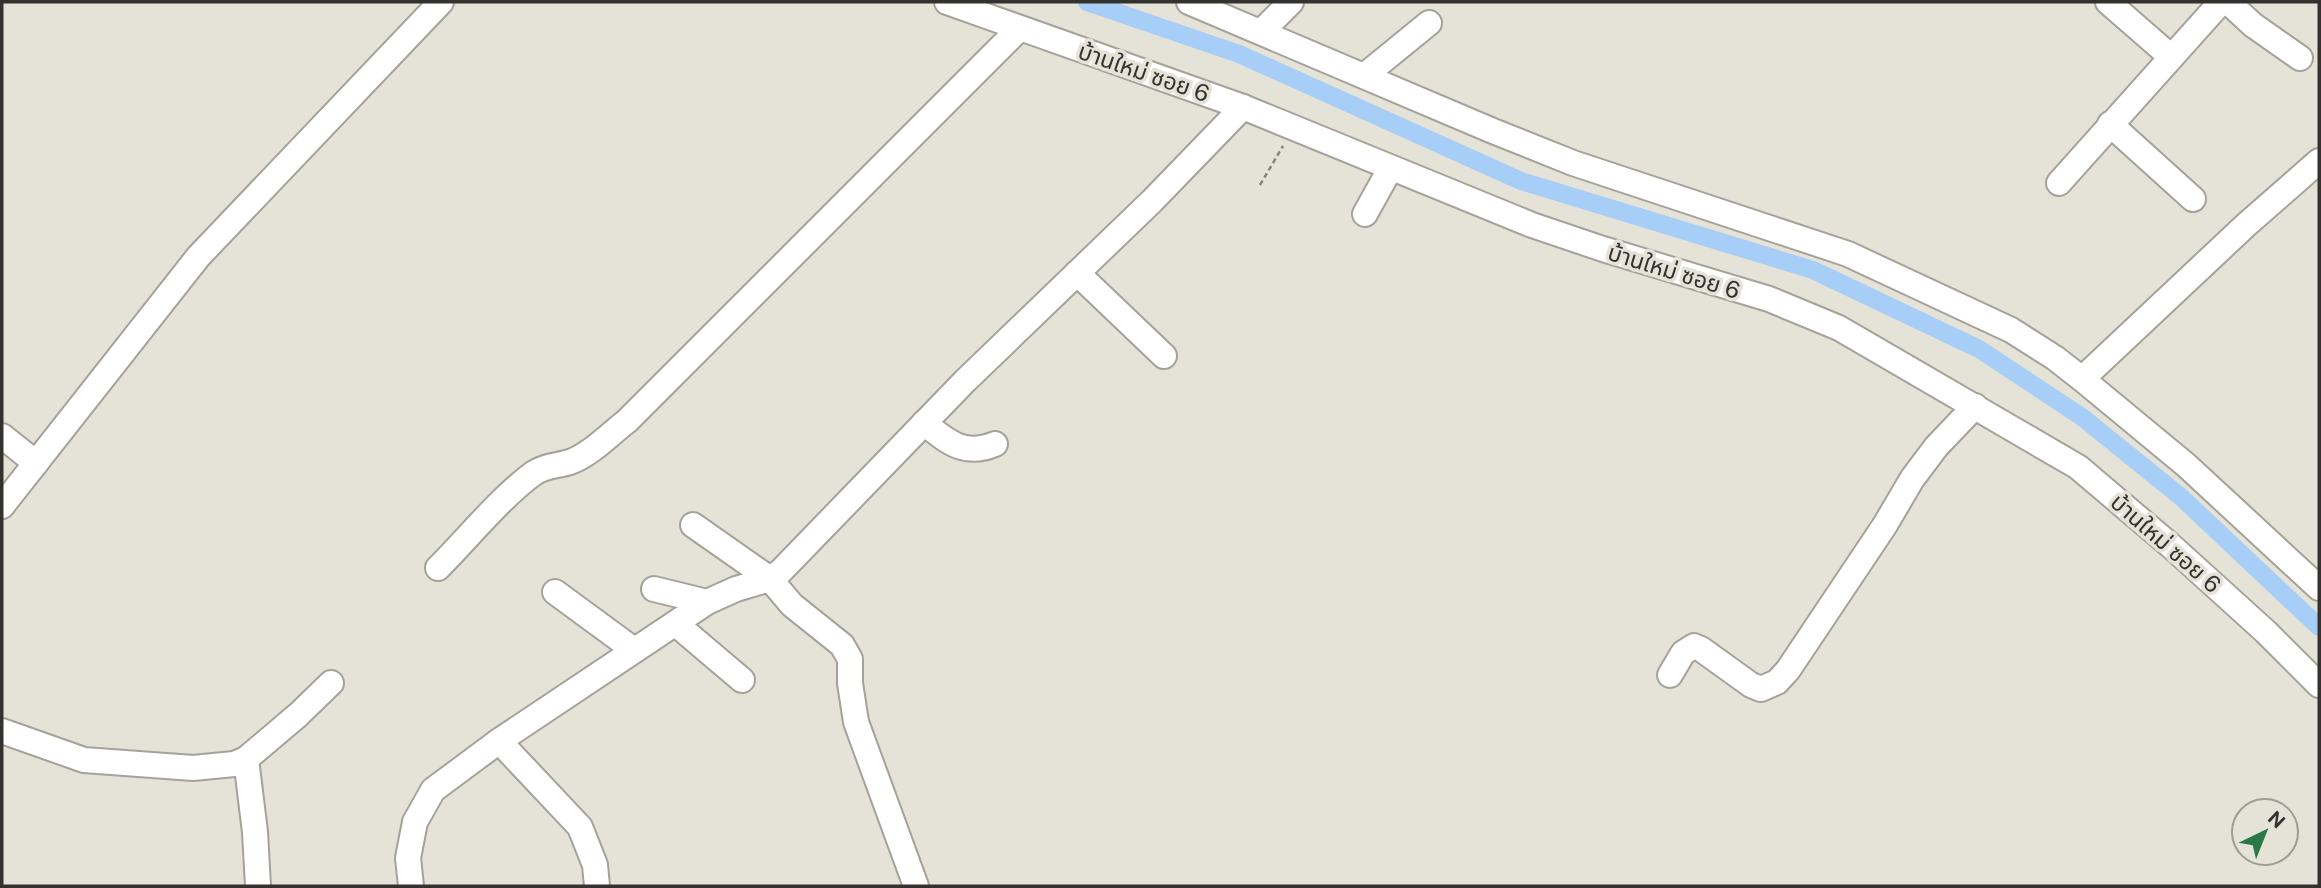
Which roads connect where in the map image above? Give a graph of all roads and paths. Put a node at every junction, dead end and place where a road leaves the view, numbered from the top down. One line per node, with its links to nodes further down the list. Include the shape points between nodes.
1 (441, 2): 30 (street, via 198,257)
2 (947, 2): 9 (street, บ้านใหม่ ซอย 6)
3 (1189, 2): 10 (street)
4 (1291, 2): 10 (street)
5 (2108, 2): 11 (street)
6 (2221, 2): 11 (street)
7 (2228, 2): 12 (street)
8 (1429, 23): 13 (street)
9 (1019, 29): 14 (street, บ้านใหม่ ซอย 6); 33 (street, via 627,421 570,462 536,472)
10 (1261, 32): 13 (street)
11 (2170, 56): 15 (street)
12 (2300, 58)
13 (1364, 76): 25 (street, via 1573,163 1848,254 2011,330)
14 (1242, 107): 16 (street, บ้านใหม่ ซอย 6); 23 (street)
15 (2110, 124): 19 (street); 21 (street)
16 (1294, 127): 18 (street, บ้านใหม่ ซอย 6); 20 (path)
17 (2319, 161): 25 (street)
18 (1390, 169): 22 (street); 26 (street, บ้านใหม่ ซอย 6, via 1532,225 1769,299 1839,328)
19 (2059, 183)
20 (1260, 185)
21 (2193, 200)
22 (1365, 214)
23 (1077, 273): 24 (street); 27 (street)
24 (1164, 356)
25 (2082, 379): 35 (street, via 2186,466)
26 (1975, 406): 41 (street, via 1912,479 1824,618 1777,682 1761,688 1751,685 1694,646 1683,653); 44 (street, บ้านใหม่ ซอย 6, via 2078,467 2114,496)
27 (924, 423): 29 (street, via 963,448 980,450); 34 (street)
28 (2, 436): 30 (street)
29 (995, 444)
30 (36, 463): 31 (street)
31 (2, 506)
32 (693, 525): 34 (street)
33 (438, 568)
34 (770, 579): 38 (street); 51 (street, via 792,605 842,645 850,659 856,722)
35 (2319, 588)
36 (654, 589): 38 (street)
37 (555, 592): 40 (street)
38 (707, 602): 39 (street)
39 (676, 624): 40 (street); 42 (street)
40 (634, 650): 46 (street)
41 (1670, 676)
42 (742, 680)
43 (331, 683): 47 (street)
44 (2319, 685)
45 (2, 731): 47 (street, via 84,760 193,768)
46 (499, 741): 49 (street, via 433,790 415,822 408,858); 50 (street, via 580,827 595,864)
47 (246, 759): 48 (street)
48 (258, 886)
49 (411, 886)
50 (597, 886)
51 (916, 886)

